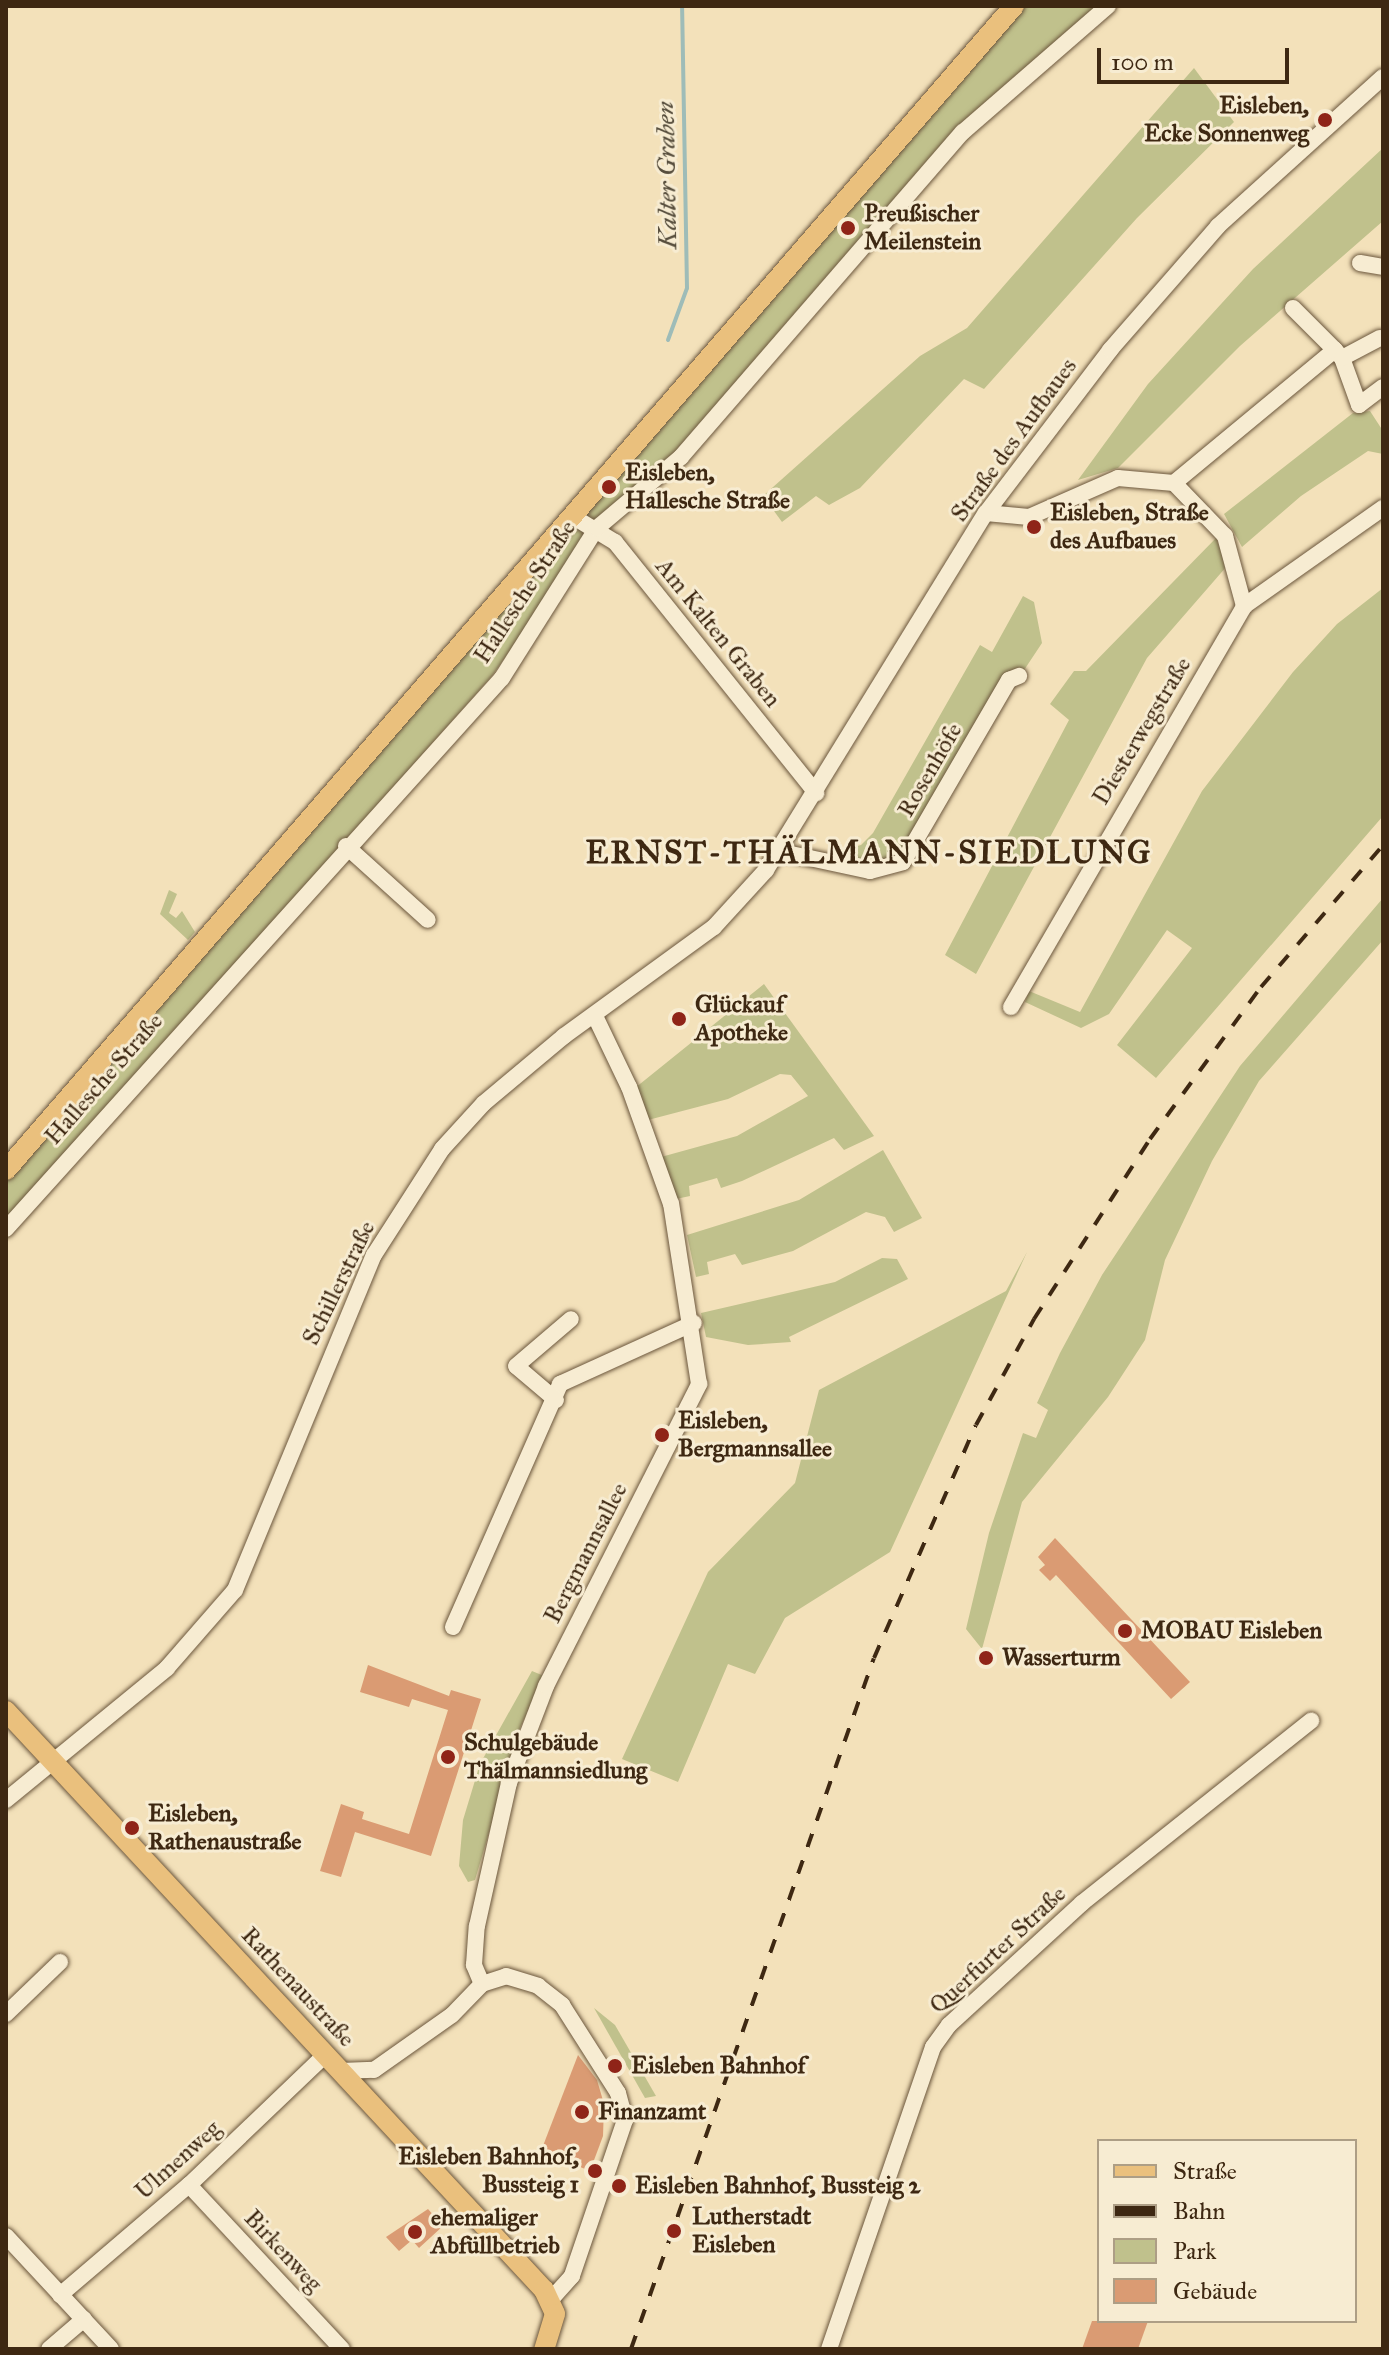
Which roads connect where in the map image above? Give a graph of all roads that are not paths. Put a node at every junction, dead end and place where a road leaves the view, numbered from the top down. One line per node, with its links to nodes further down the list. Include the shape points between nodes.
1 (1014, 6): 13 (main road, Hallesche Straße)
2 (1108, 6): 14 (street, Hallesche Straße, via 963,132 681,457)
3 (1383, 77): 12 (street, Straße des Aufbaues, via 1218,226 1110,350)
4 (1360, 263): 5 (street)
5 (1383, 267)
6 (1293, 308): 8 (street)
7 (1380, 338): 8 (street)
8 (1338, 354): 9 (street, via 1359,405); 10 (street)
9 (1383, 387)
10 (1174, 483): 12 (street, via 1118,478 1029,517); 15 (street, via 1225,536)
11 (1383, 508): 15 (street, Diesterwegstraße)
12 (986, 513): 17 (street, Straße des Aufbaues)
13 (572, 516): 14 (street, Am Kalten Graben); 24 (main road, Hallesche Straße)
14 (597, 528): 17 (street, Am Kalten Graben); 18 (street, Hallesche Straße, via 502,678)
15 (1244, 606): 22 (street, Diesterwegstraße)
16 (1019, 676): 19 (street, Rosenhöfe, via 1009,680 903,862 870,871)
17 (816, 793): 19 (street, Straße des Aufbaues)
18 (346, 846): 21 (street); 25 (street, Hallesche Straße)
19 (777, 851): 20 (street, Straße des Aufbaues)
20 (752, 885): 23 (street, Schillerstraße, via 714,927)
21 (428, 920)
22 (1011, 1007)
23 (595, 1016): 27 (street, Bergmannsallee, via 661,1169); 32 (street, Schillerstraße, via 484,1103 442,1149 374,1255 235,1590 210,1627)
24 (6, 1170)
25 (6, 1229)
26 (571, 1319): 28 (street, via 516,1366)
27 (694, 1323): 28 (street, via 560,1384); 35 (street, Bergmannsallee, via 699,1384 546,1686 509,1783 477,1926 474,1965)
28 (556, 1400): 29 (street)
29 (453, 1627)
30 (6, 1711): 32 (main road, Rathenaustraße)
31 (1311, 1721): 50 (street, Querfurter Straße, via 1082,1903 949,2025 933,2047)
32 (54, 1762): 33 (street, Schillerstraße); 37 (main road, Rathenaustraße)
33 (6, 1800)
34 (60, 1962): 36 (street)
35 (482, 1984): 38 (street, via 452,2015); 44 (street, via 506,1976 538,1986 562,2005 624,2111 622,2139 572,2276)
36 (6, 2014)
37 (325, 2055): 39 (main road, Rathenaustraße); 41 (street, Ulmenweg)
38 (374, 2070): 39 (street); 40 (street)
39 (340, 2071): 40 (main road, Rathenaustraße)
40 (368, 2102): 44 (main road, Rathenaustraße)
41 (189, 2185): 43 (street, Ulmenweg); 48 (street, Birkenweg)
42 (6, 2236): 43 (street)
43 (60, 2295): 45 (street)
44 (551, 2299): 49 (main road, via 554,2322)
45 (84, 2319): 46 (street); 47 (street)
46 (49, 2349)
47 (111, 2349)
48 (342, 2349)
49 (544, 2349)
50 (829, 2349)

